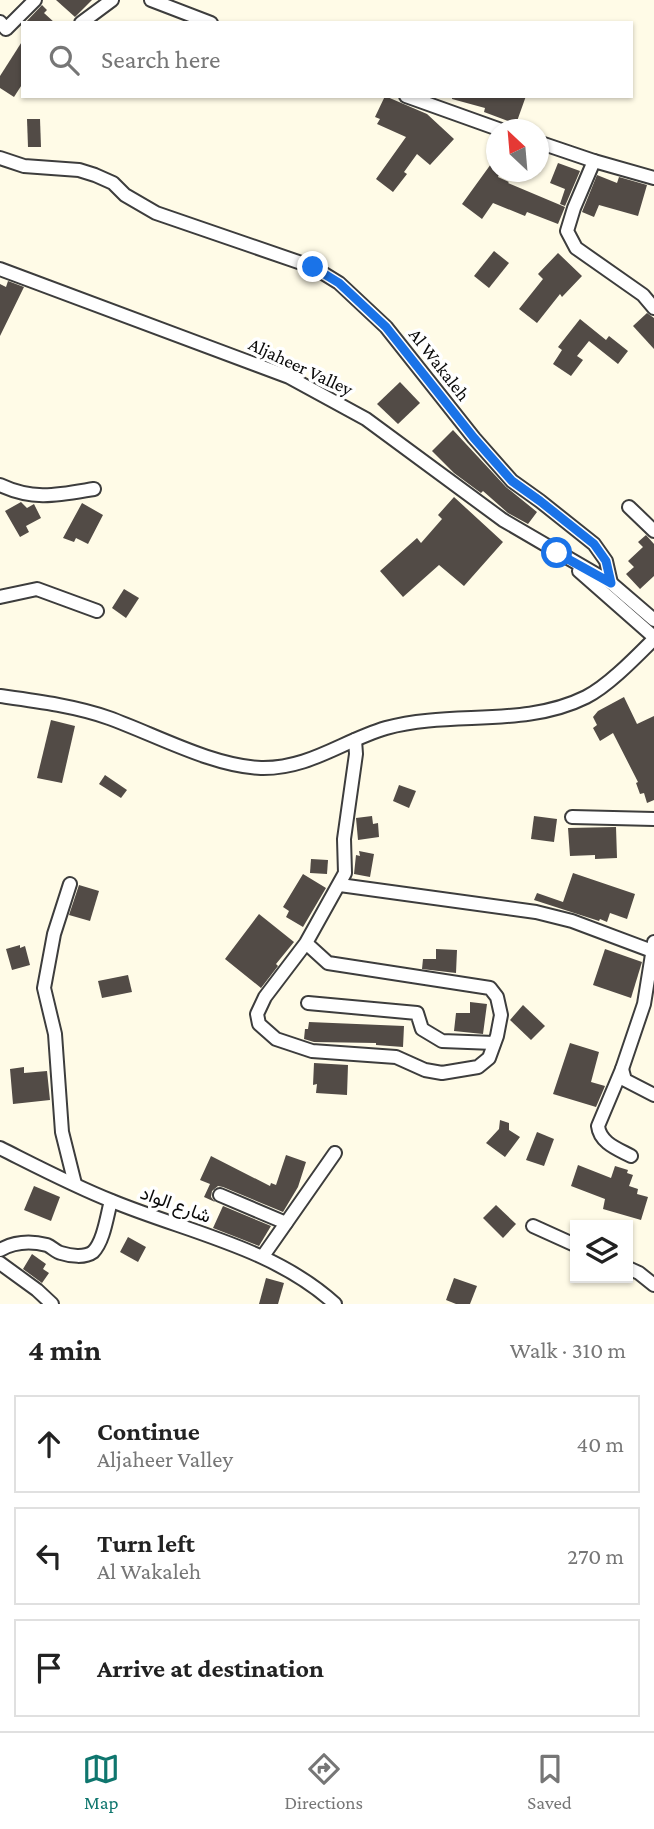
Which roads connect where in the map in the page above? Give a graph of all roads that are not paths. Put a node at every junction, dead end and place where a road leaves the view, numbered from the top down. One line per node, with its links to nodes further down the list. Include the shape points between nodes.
1 (35, 0): 6 (street, via 6,29)
2 (112, 0): 4 (street)
3 (150, 0): 5 (street)
4 (83, 21)
5 (206, 21)
6 (0, 22)
7 (412, 98): 8 (street)
8 (486, 125)
9 (549, 146): 11 (street)
10 (0, 159): 20 (street, Al Wakaleh, via 95,175 156,214 313,267 339,283 386,327 512,481 594,544 606,561)
11 (594, 161): 12 (street); 14 (street, via 567,231 576,248 643,295)
12 (654, 178)
13 (0, 269): 19 (street, Aljaheer Valley, via 289,377 366,419 503,520)
14 (654, 308)
15 (0, 485): 16 (street, via 47,498)
16 (94, 489)
17 (629, 507): 18 (street)
18 (654, 531)
19 (557, 553): 20 (street, Aljaheer Valley); 24 (street, Aljaheer Valley)
20 (611, 583): 23 (street, Aljaheer Valley)
21 (0, 597): 22 (street, via 37,590)
22 (97, 611)
23 (654, 620)
24 (654, 638): 26 (street, via 586,697 547,710 387,728)
25 (0, 696): 26 (street, via 107,717 213,759 260,768 304,764)
26 (355, 740): 30 (street, via 344,839 345,873)
27 (572, 817): 28 (street)
28 (654, 819)
29 (70, 884): 41 (street, via 44,988 55,1034 62,1132)
30 (340, 885): 31 (street); 32 (street, via 536,912)
31 (306, 943): 35 (street, via 328,963 490,988 500,1015); 35 (street, via 257,1014 259,1024 276,1039 312,1051 396,1057 442,1073 478,1067 489,1058)
32 (653, 946): 34 (street)
33 (308, 1003): 35 (street, via 417,1013 422,1030 442,1041)
34 (649, 1004): 36 (street)
35 (494, 1043)
36 (622, 1069): 37 (street, via 625,1080); 40 (street, via 598,1126 606,1142)
37 (654, 1096)
38 (0, 1148): 41 (street, شارع الواد)
39 (335, 1153): 44 (street)
40 (631, 1156)
41 (75, 1184): 43 (street, شارع الواد)
42 (220, 1195): 44 (street)
43 (111, 1201): 47 (street, via 94,1250 85,1256 24,1243); 48 (street, شارع الواد)
44 (286, 1223): 48 (street)
45 (533, 1226): 46 (street)
46 (570, 1243)
47 (0, 1250)
48 (262, 1256): 52 (street, شارع الواد, via 313,1285)
49 (0, 1263): 53 (street)
50 (633, 1270): 51 (street)
51 (654, 1285)
52 (329, 1302)
53 (52, 1304)

